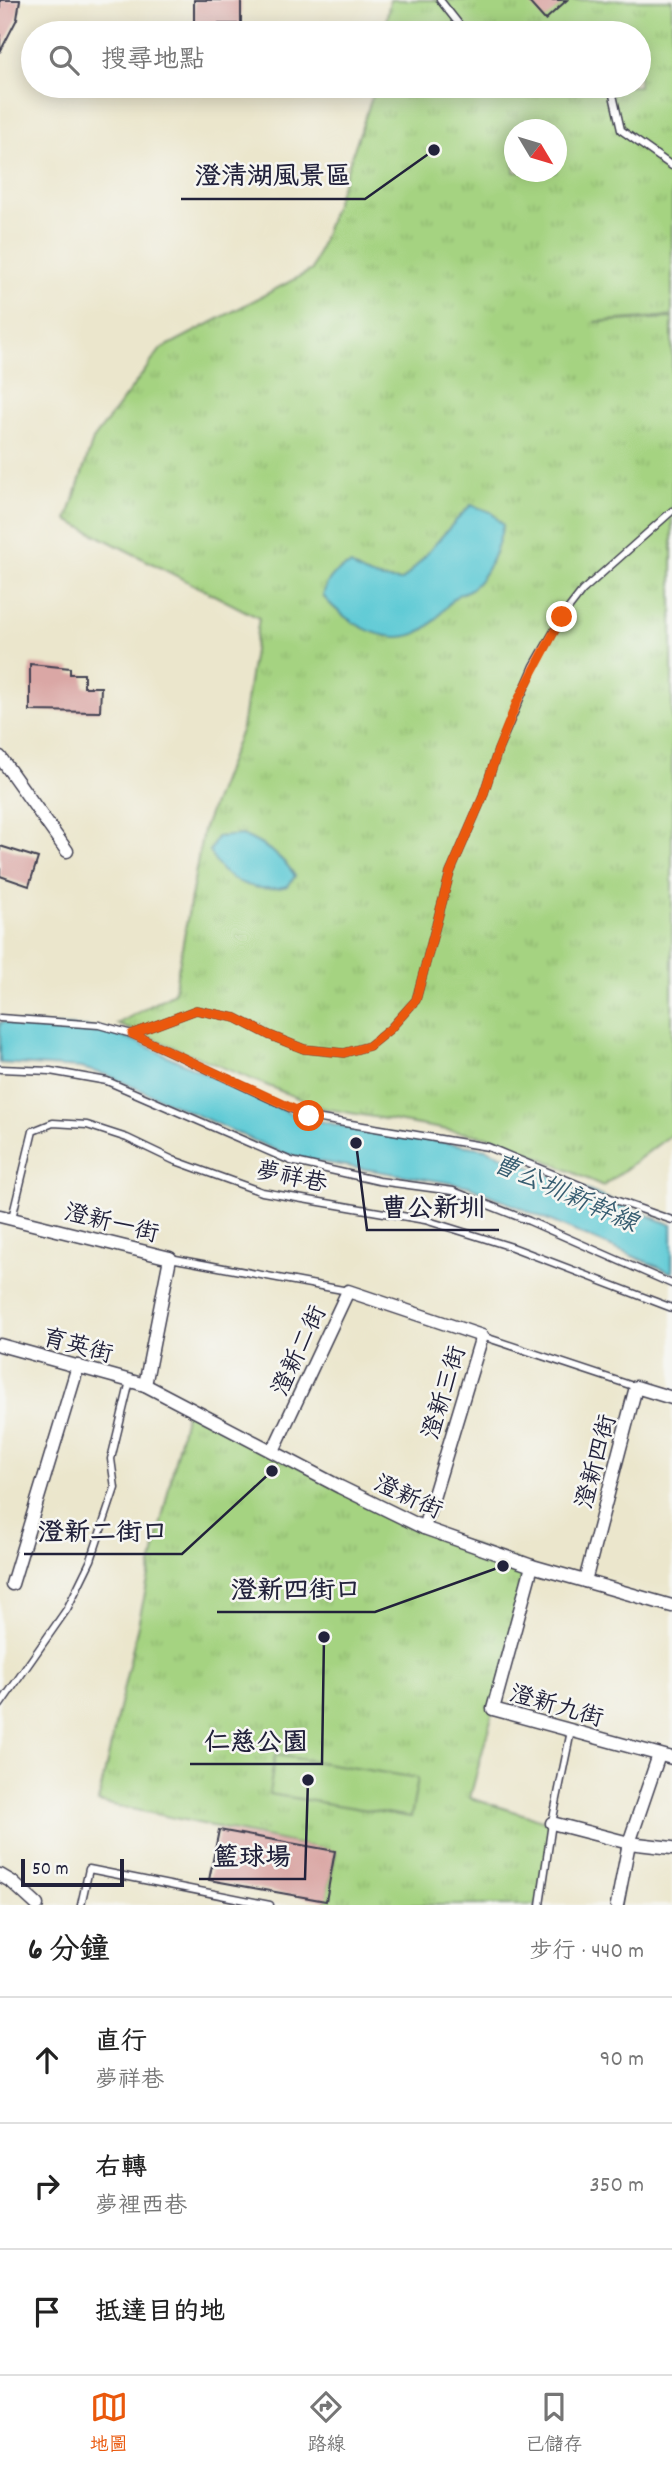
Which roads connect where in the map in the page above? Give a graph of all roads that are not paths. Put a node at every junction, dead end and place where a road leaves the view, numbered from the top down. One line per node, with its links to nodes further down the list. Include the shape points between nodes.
1 (440, 0): 2 (lane)
2 (457, 21)
3 (614, 98): 4 (lane, via 621,130)
4 (672, 166)
5 (672, 511): 9 (lane, via 582,592 540,656 512,713 450,873 416,1000 390,1029 369,1046 344,1053 304,1049 236,1018 196,1010)
6 (0, 757): 7 (street)
7 (67, 851)
8 (0, 1018): 9 (lane, via 99,1025)
9 (132, 1034): 12 (lane, via 309,1116 488,1147)
10 (0, 1069): 14 (lane, via 50,1071 107,1082 291,1161 379,1181 453,1191)
11 (6, 1218): 13 (street, 澄新一街); 16 (lane, 夢祥巷, via 33,1131 53,1124 87,1125 262,1192 425,1220 512,1247)
12 (672, 1220)
13 (170, 1258): 15 (lane); 22 (street, 澄新一街)
14 (672, 1283)
15 (348, 1291): 17 (street, 澄新二街); 25 (street, 澄新二街)
16 (672, 1308)
17 (414, 1314): 18 (street, 澄新三街)
18 (482, 1336): 23 (lane); 26 (street, 澄新三街)
19 (0, 1345): 20 (street, 育英街)
20 (78, 1366): 21 (street, 育英街); 29 (street)
21 (130, 1381): 22 (street, 育英街); 31 (lane, via 111,1459 115,1489 91,1560 67,1609)
22 (145, 1385): 25 (street, 澄新街)
23 (636, 1387): 24 (street, 澄新四街); 28 (street, 澄新四街)
24 (672, 1398)
25 (273, 1451): 26 (street, 澄新街)
26 (424, 1528): 27 (street, 澄新街)
27 (532, 1566): 28 (street, 澄新街); 32 (street, 澄新九街, via 493,1709)
28 (584, 1581): 30 (street, 澄新街)
29 (12, 1584)
30 (672, 1606)
31 (0, 1704)
32 (571, 1731): 33 (street, 澄新九街); 34 (lane)
33 (666, 1756): 35 (street)
34 (552, 1823): 35 (street); 41 (lane)
35 (629, 1843): 36 (street); 42 (street)
36 (672, 1847)
37 (0, 1875): 38 (street)
38 (37, 1905)
39 (81, 1905): 40 (lane, via 89,1869)
40 (270, 1905)
41 (540, 1905)
42 (617, 1905)

